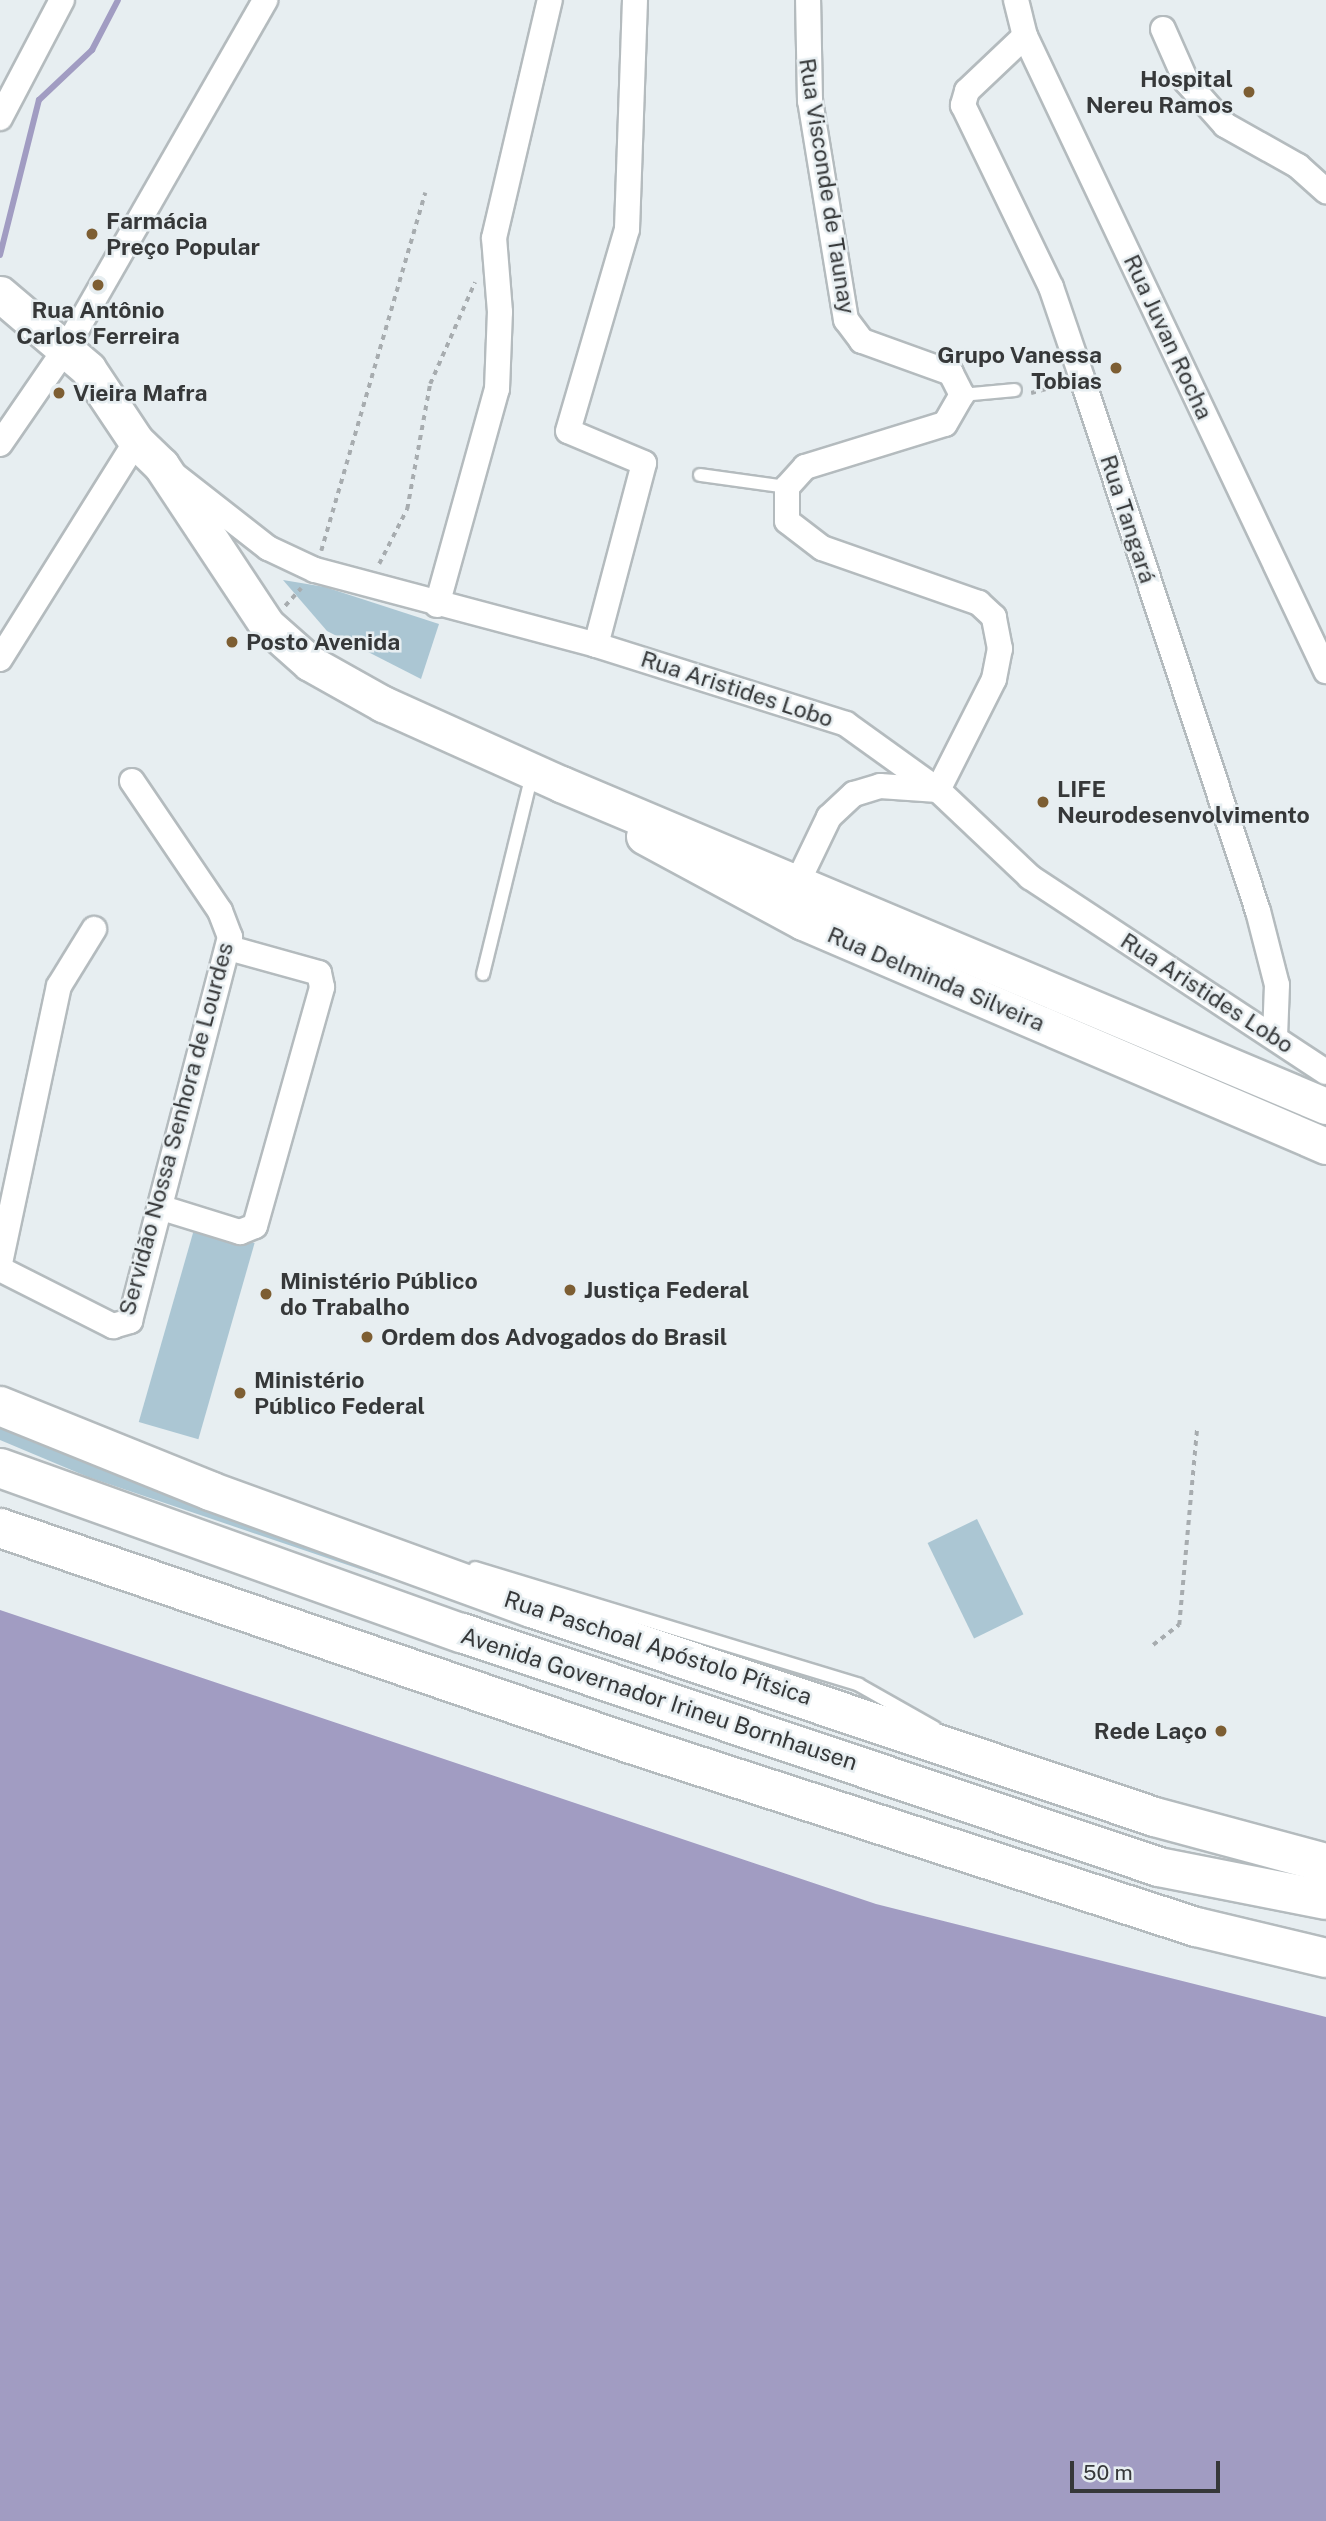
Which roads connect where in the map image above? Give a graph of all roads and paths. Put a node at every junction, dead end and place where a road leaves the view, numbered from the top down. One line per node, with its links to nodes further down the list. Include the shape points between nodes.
1 (62, 0): 9 (street)
2 (265, 0): 14 (street)
3 (550, 0): 12 (street)
4 (635, 0): 27 (street, via 627,229 568,431 644,463)
5 (808, 0): 17 (street, Rua Visconde de Taunay, via 810,101 846,320 863,341 951,373)
6 (1016, 0): 8 (street, Rua Juvan Rocha)
7 (1163, 29): 10 (street, via 1186,81 1225,125 1298,166)
8 (1025, 36): 15 (street, Rua Tangará, via 967,90 963,105 1051,287); 29 (street, Rua Juvan Rocha)
9 (0, 118)
10 (1326, 191)
11 (425, 193): 23 (path)
12 (494, 239): 24 (path, via 430,384 407,509); 25 (street, via 500,312 497,389)
13 (0, 294): 14 (main road, Rua Delminda Silveira)
14 (66, 348): 18 (main road, Rua Delminda Silveira); 19 (street)
15 (1082, 378): 16 (path, via 1034,393); 37 (street, Rua Tangará, via 1258,911 1277,985)
16 (1015, 390): 17 (lane)
17 (961, 395): 22 (street, via 944,424 826,458)
18 (136, 441): 20 (main road, Rua Delminda Silveira); 28 (street)
19 (0, 444)
20 (161, 465): 23 (street, Rua Aristides Lobo, via 268,548); 26 (main road, Rua Delminda Silveira)
21 (700, 475): 22 (lane)
22 (787, 487): 32 (street, via 787,521 801,538 964,595 993,617 1000,641 994,679)
23 (316, 570): 24 (street, Rua Aristides Lobo); 26 (path)
24 (368, 586): 25 (street, Rua Aristides Lobo)
25 (437, 605): 27 (street, Rua Aristides Lobo)
26 (267, 625): 30 (main road, Rua Delminda Silveira, via 310,663 383,704)
27 (596, 645): 32 (street, Rua Aristides Lobo, via 821,713 874,739)
28 (0, 659)
29 (1326, 671)
30 (547, 777): 33 (main road, Rua Delminda Silveira, via 695,869); 36 (lane)
31 (132, 781): 35 (street, Servidão Nossa Senhora de Lourdes, via 220,911)
32 (939, 790): 33 (street, via 880,786 854,794 829,817); 37 (street, Rua Aristides Lobo, via 1030,877)
33 (790, 897): 39 (main road, Rua Delminda Silveira); 40 (main road, Rua Delminda Silveira)
34 (94, 929): 42 (street, via 59,986)
35 (229, 948): 41 (street, Servidão Nossa Senhora de Lourdes); 41 (street, via 318,973 322,987 255,1226 240,1232)
36 (483, 974)
37 (1275, 1037): 38 (street, Rua Aristides Lobo)
38 (1326, 1072)
39 (1326, 1106)
40 (1326, 1146)
41 (159, 1207): 43 (street, Servidão Nossa Senhora de Lourdes, via 130,1321 122,1326)
42 (0, 1263)
43 (0, 1269)
44 (0, 1406): 47 (main road, Rua Paschoal Apóstolo Pítsica)
45 (1197, 1427): 51 (path, via 1178,1625)
46 (0, 1468): 54 (main road, Avenida Governador Irineu Bornhausen, via 462,1633 1159,1867)
47 (210, 1491): 49 (lane, via 271,1499); 52 (main road, Rua Paschoal Apóstolo Pítsica)
48 (0, 1528): 55 (main road, via 631,1744 1196,1927)
49 (402, 1543)
50 (457, 1563): 52 (lane, via 859,1685 909,1710)
51 (1153, 1645)
52 (972, 1754): 53 (main road, Rua Paschoal Apóstolo Pítsica, via 1155,1817)
53 (1326, 1863)
54 (1326, 1900)
55 (1326, 1958)

